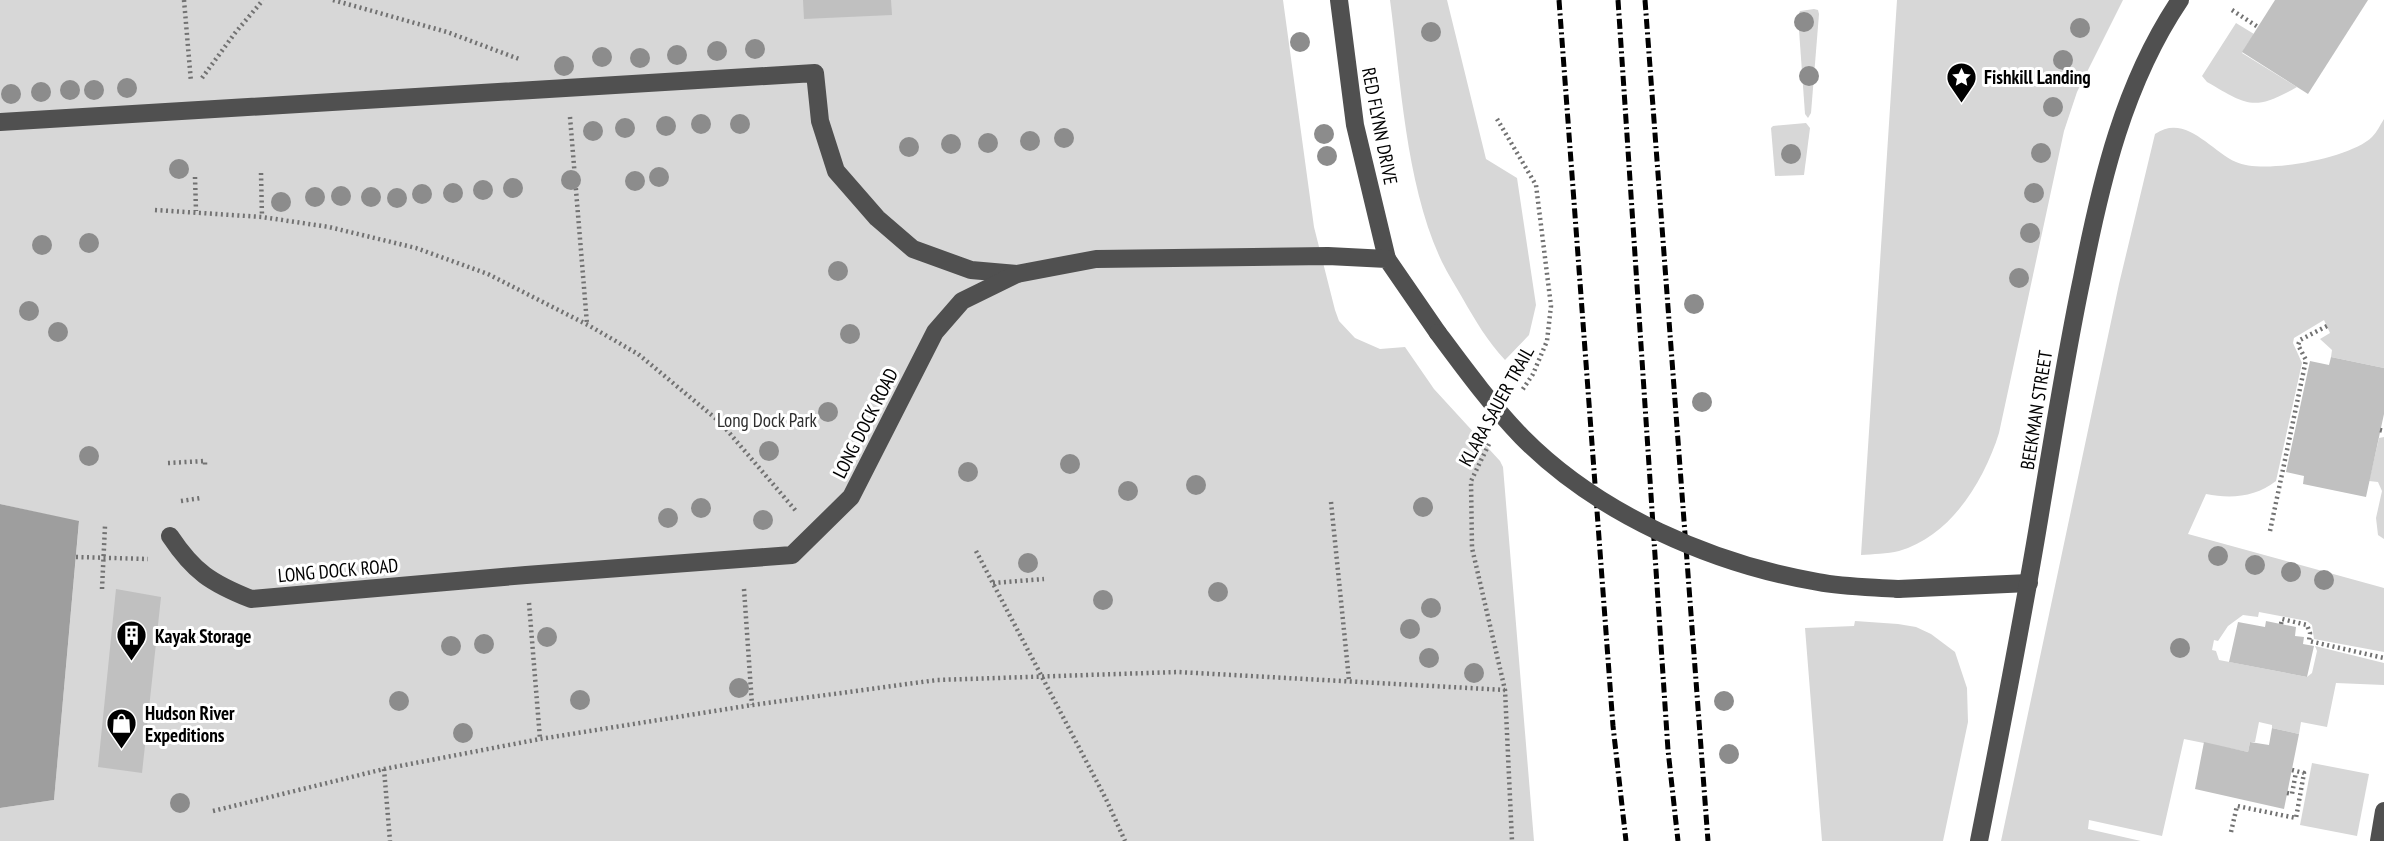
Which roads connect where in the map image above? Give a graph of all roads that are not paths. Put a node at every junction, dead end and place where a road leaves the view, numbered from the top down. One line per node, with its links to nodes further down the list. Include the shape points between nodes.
1 (1339, 0): 4 (street, RED FLYNN DRIVE, via 1355,125)
2 (2180, 0): 7 (street, BEEKMAN STREET, via 2138,77 2108,157 2068,348)
3 (0, 122): 5 (street, via 815,73 820,121 836,171 877,218 913,250 971,270)
4 (1387, 259): 5 (street, LONG DOCK ROAD, via 1096,259); 7 (street, bridge, via 1477,385 1522,437 1573,480 1629,516 1728,561 1819,582 1898,589)
5 (1017, 274): 6 (street, LONG DOCK ROAD, via 962,301 935,332 851,497 792,555 251,599 216,585 187,561)
6 (170, 536)
7 (2029, 583): 9 (street, BEEKMAN STREET)
8 (2384, 811): 10 (street)
9 (1979, 841)
10 (2379, 841)

